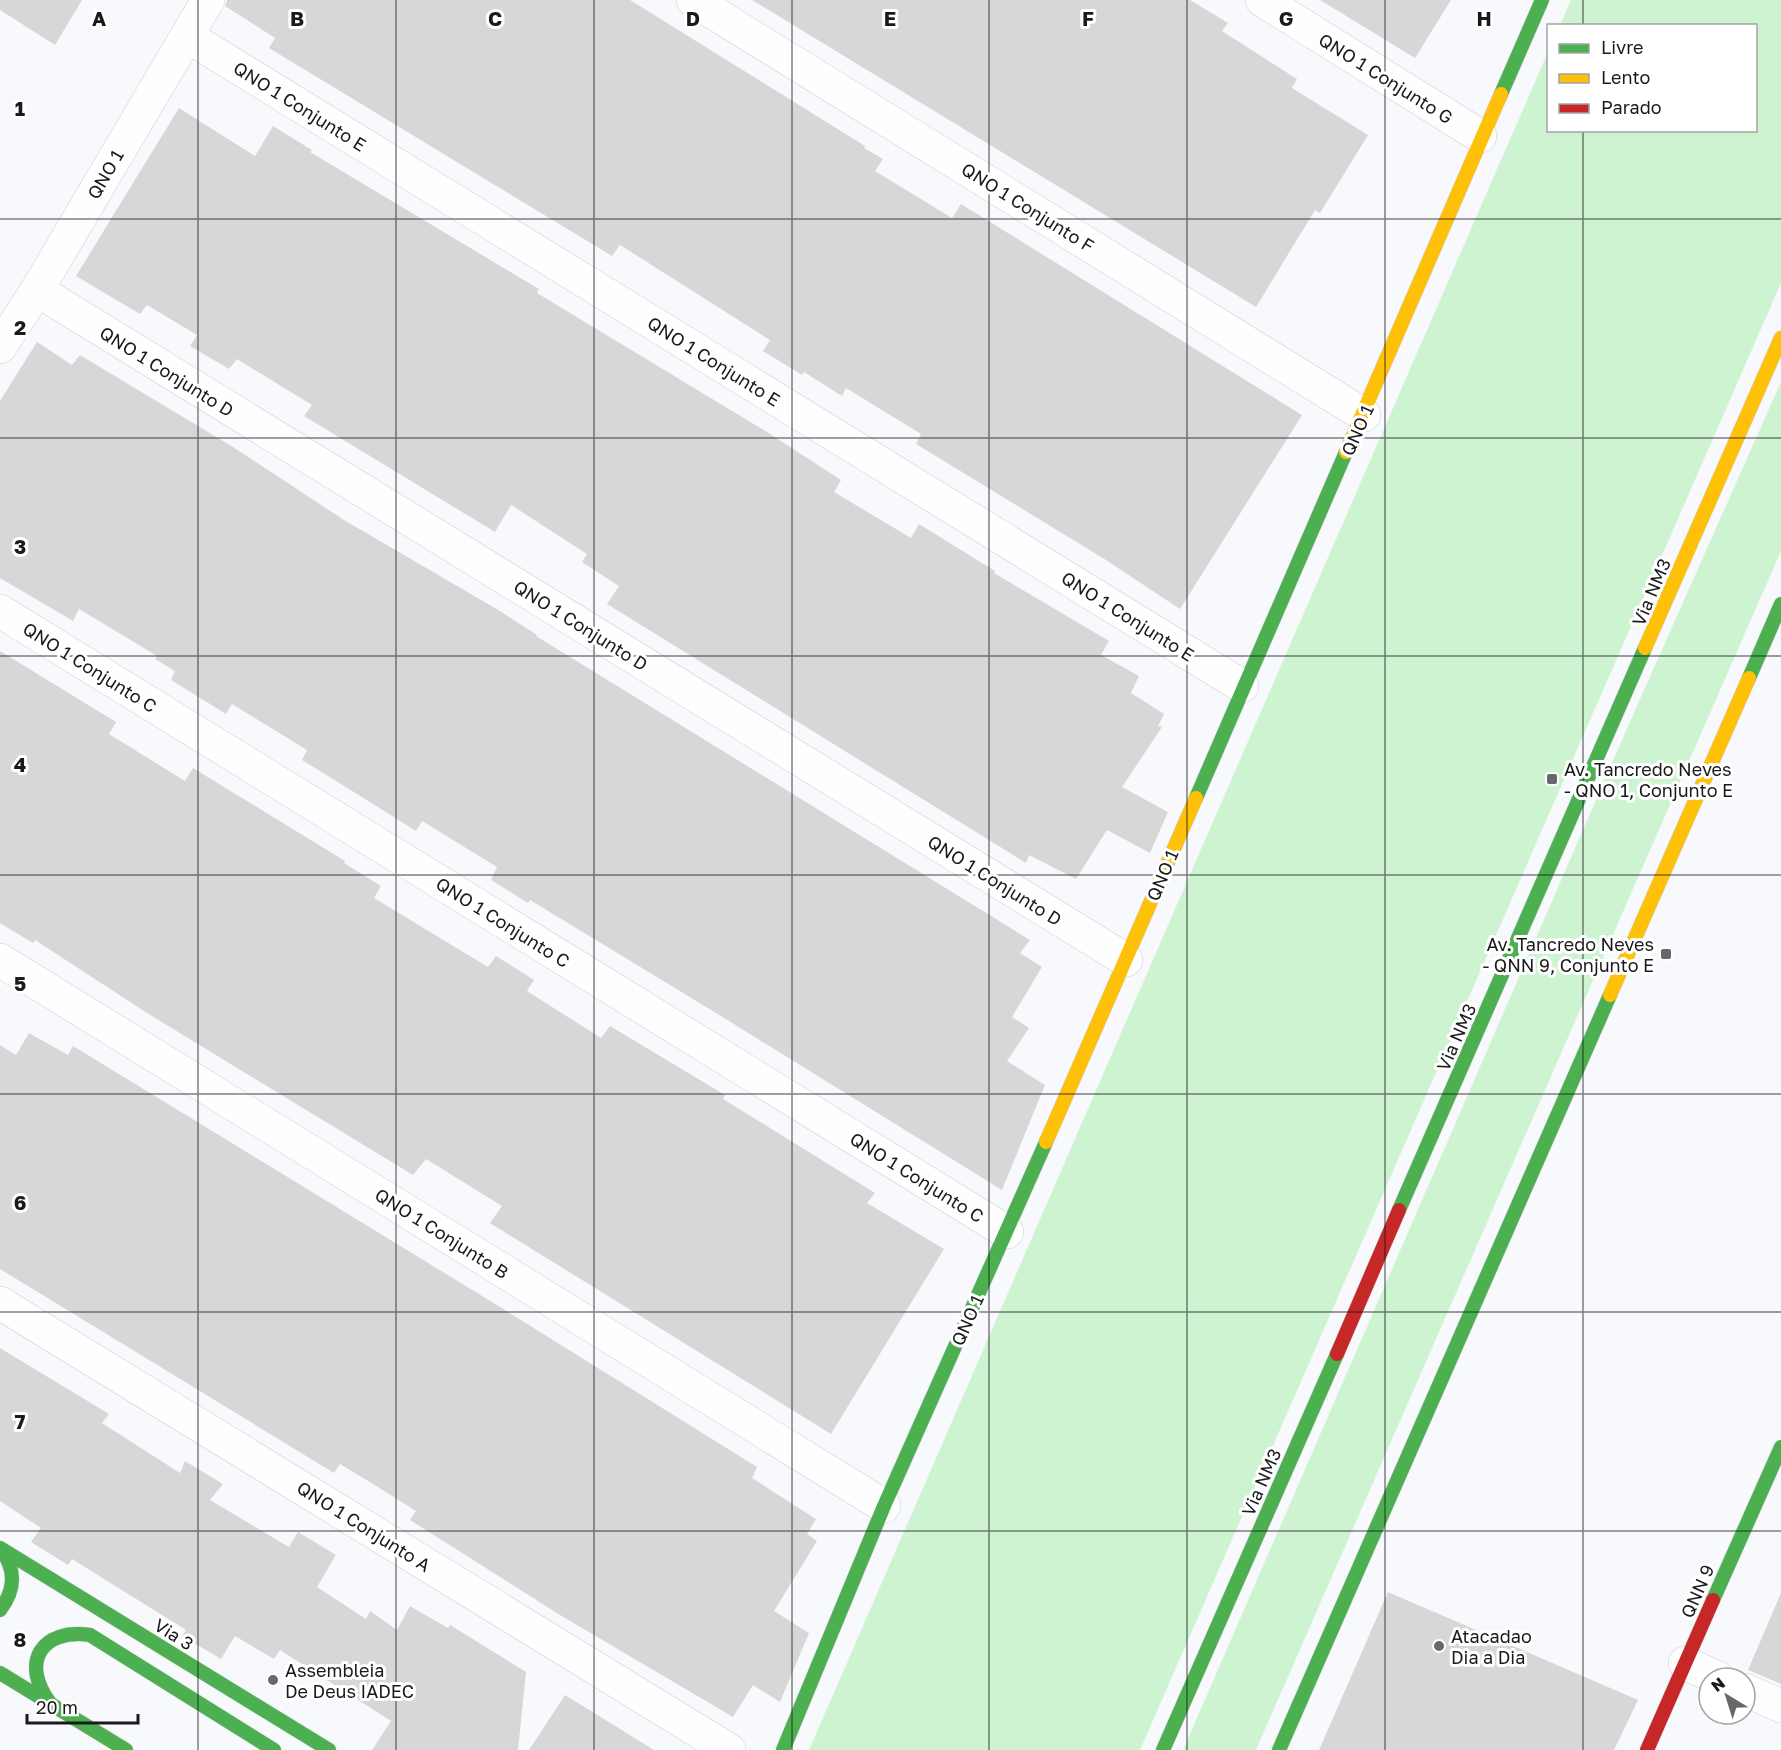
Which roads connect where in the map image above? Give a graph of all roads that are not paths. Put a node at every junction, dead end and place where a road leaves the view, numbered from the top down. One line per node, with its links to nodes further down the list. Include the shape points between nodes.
1 (208, 0): 5 (street, QNO 1)
2 (693, 0): 10 (street, QNO 1 Conjunto F)
3 (1262, 0): 6 (street, QNO 1 Conjunto G)
4 (1542, 0): 6 (main road, QNO 1)
5 (187, 36): 7 (street, QNO 1); 13 (street, QNO 1 Conjunto E)
6 (1480, 136): 10 (main road, QNO 1)
7 (37, 290): 9 (street, QNO 1); 15 (street, QNO 1 Conjunto D)
8 (1781, 338): 33 (main road, Via NM3)
9 (0, 347)
10 (1364, 415): 13 (main road, QNO 1)
11 (1781, 604): 34 (main road)
12 (0, 611): 16 (street, QNO 1 Conjunto C)
13 (1242, 686): 15 (main road, QNO 1)
14 (0, 960): 19 (street, QNO 1 Conjunto B)
15 (1126, 960): 16 (main road, QNO 1)
16 (1007, 1232): 19 (main road, QNO 1)
17 (0, 1303): 31 (street, QNO 1 Conjunto A)
18 (1781, 1447): 22 (main road, QNN 9)
19 (884, 1506): 32 (main road, QNO 1)
20 (0, 1548): 21 (main road, via 13,1568 14,1580 12,1592); 30 (main road, Via 3)
21 (0, 1610)
22 (1685, 1663): 23 (street); 35 (main road, QNN 9)
23 (1697, 1668)
24 (0, 1672): 26 (main road)
25 (1757, 1695): 27 (street)
26 (50, 1703): 28 (main road); 29 (main road, via 40,1694 35,1681 38,1655 55,1636 78,1631)
27 (1781, 1706)
28 (126, 1750)
29 (274, 1750)
30 (329, 1750)
31 (729, 1750)
32 (783, 1750)
33 (1163, 1750)
34 (1279, 1750)
35 (1647, 1750)

